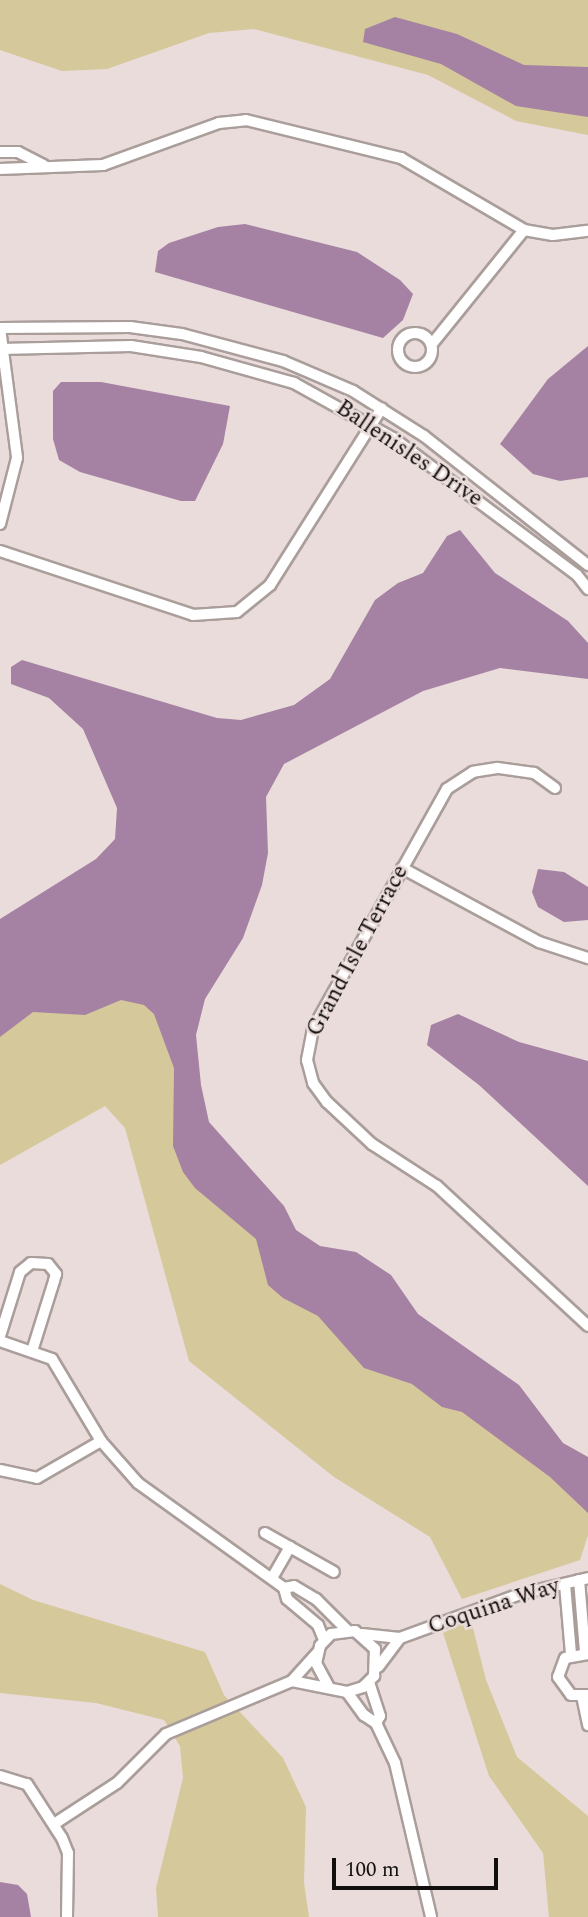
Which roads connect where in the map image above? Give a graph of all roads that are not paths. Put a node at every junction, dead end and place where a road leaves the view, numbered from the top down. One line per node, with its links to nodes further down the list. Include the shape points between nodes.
1 (0, 152): 2 (street, via 18,152)
2 (47, 166): 3 (street); 4 (street, via 103,165 219,123 246,120 401,158)
3 (0, 169)
4 (524, 230): 5 (street, via 553,235); 7 (street)
5 (588, 231)
6 (0, 328): 8 (street); 9 (street, Ballenisles Drive, via 130,327 182,334 283,361)
7 (432, 344)
8 (2, 349): 10 (street, Ballenisles Drive, via 75,344 173,351 293,383); 11 (street, via 17,458)
9 (382, 408): 10 (street); 13 (street, Ballenisles Drive)
10 (372, 425): 12 (street, via 270,585 237,612 193,615); 14 (street, Ballenisles Drive)
11 (0, 524)
12 (0, 551)
13 (588, 564): 14 (street)
14 (577, 575): 15 (street, Ballenisles Drive)
15 (588, 589)
16 (555, 788): 17 (street, Grand Isle Terrace, via 534,773 489,769 465,776 442,796)
17 (402, 868): 18 (street, via 538,942); 19 (street, Grand Isle Terrace, via 313,1029 307,1052 313,1083 372,1144 437,1186)
18 (588, 958)
19 (588, 1326)
20 (0, 1338): 21 (street); 21 (street, via 20,1272 31,1263 48,1264 55,1271 54,1281)
21 (32, 1351): 22 (street, via 58,1365)
22 (100, 1441): 23 (street, via 37,1478); 27 (street, via 162,1503)
23 (0, 1470)
24 (265, 1533): 25 (street)
25 (290, 1547): 26 (street); 27 (street)
26 (334, 1572)
27 (272, 1578): 30 (street)
28 (583, 1579): 29 (street, Coquina Way); 38 (street)
29 (565, 1584): 35 (street, Coquina Way, via 520,1594); 39 (street)
30 (284, 1588): 31 (street, via 294,1586); 32 (street)
31 (305, 1592): 32 (street); 33 (street)
32 (297, 1606): 36 (street, via 318,1625)
33 (347, 1630): 34 (street); 36 (street)
34 (362, 1634): 35 (street, Coquina Way); 40 (street, via 375,1649)
35 (400, 1638): 40 (street, Coquina Way)
36 (324, 1640): 37 (street)
37 (317, 1653): 41 (street); 43 (street, via 318,1671)
38 (586, 1653): 39 (street)
39 (571, 1654): 45 (street, via 561,1664 558,1677 565,1690)
40 (376, 1669): 42 (street)
41 (292, 1681): 43 (street); 49 (street, via 166,1734 117,1783)
42 (369, 1682): 44 (street); 46 (street, via 380,1716)
43 (328, 1686): 44 (street)
44 (347, 1692): 46 (street)
45 (585, 1696): 47 (street)
46 (376, 1723): 51 (street, via 395,1763)
47 (588, 1725)
48 (0, 1776): 49 (street, via 27,1784)
49 (54, 1824): 50 (street, via 68,1853)
50 (67, 1917)
51 (431, 1917)

